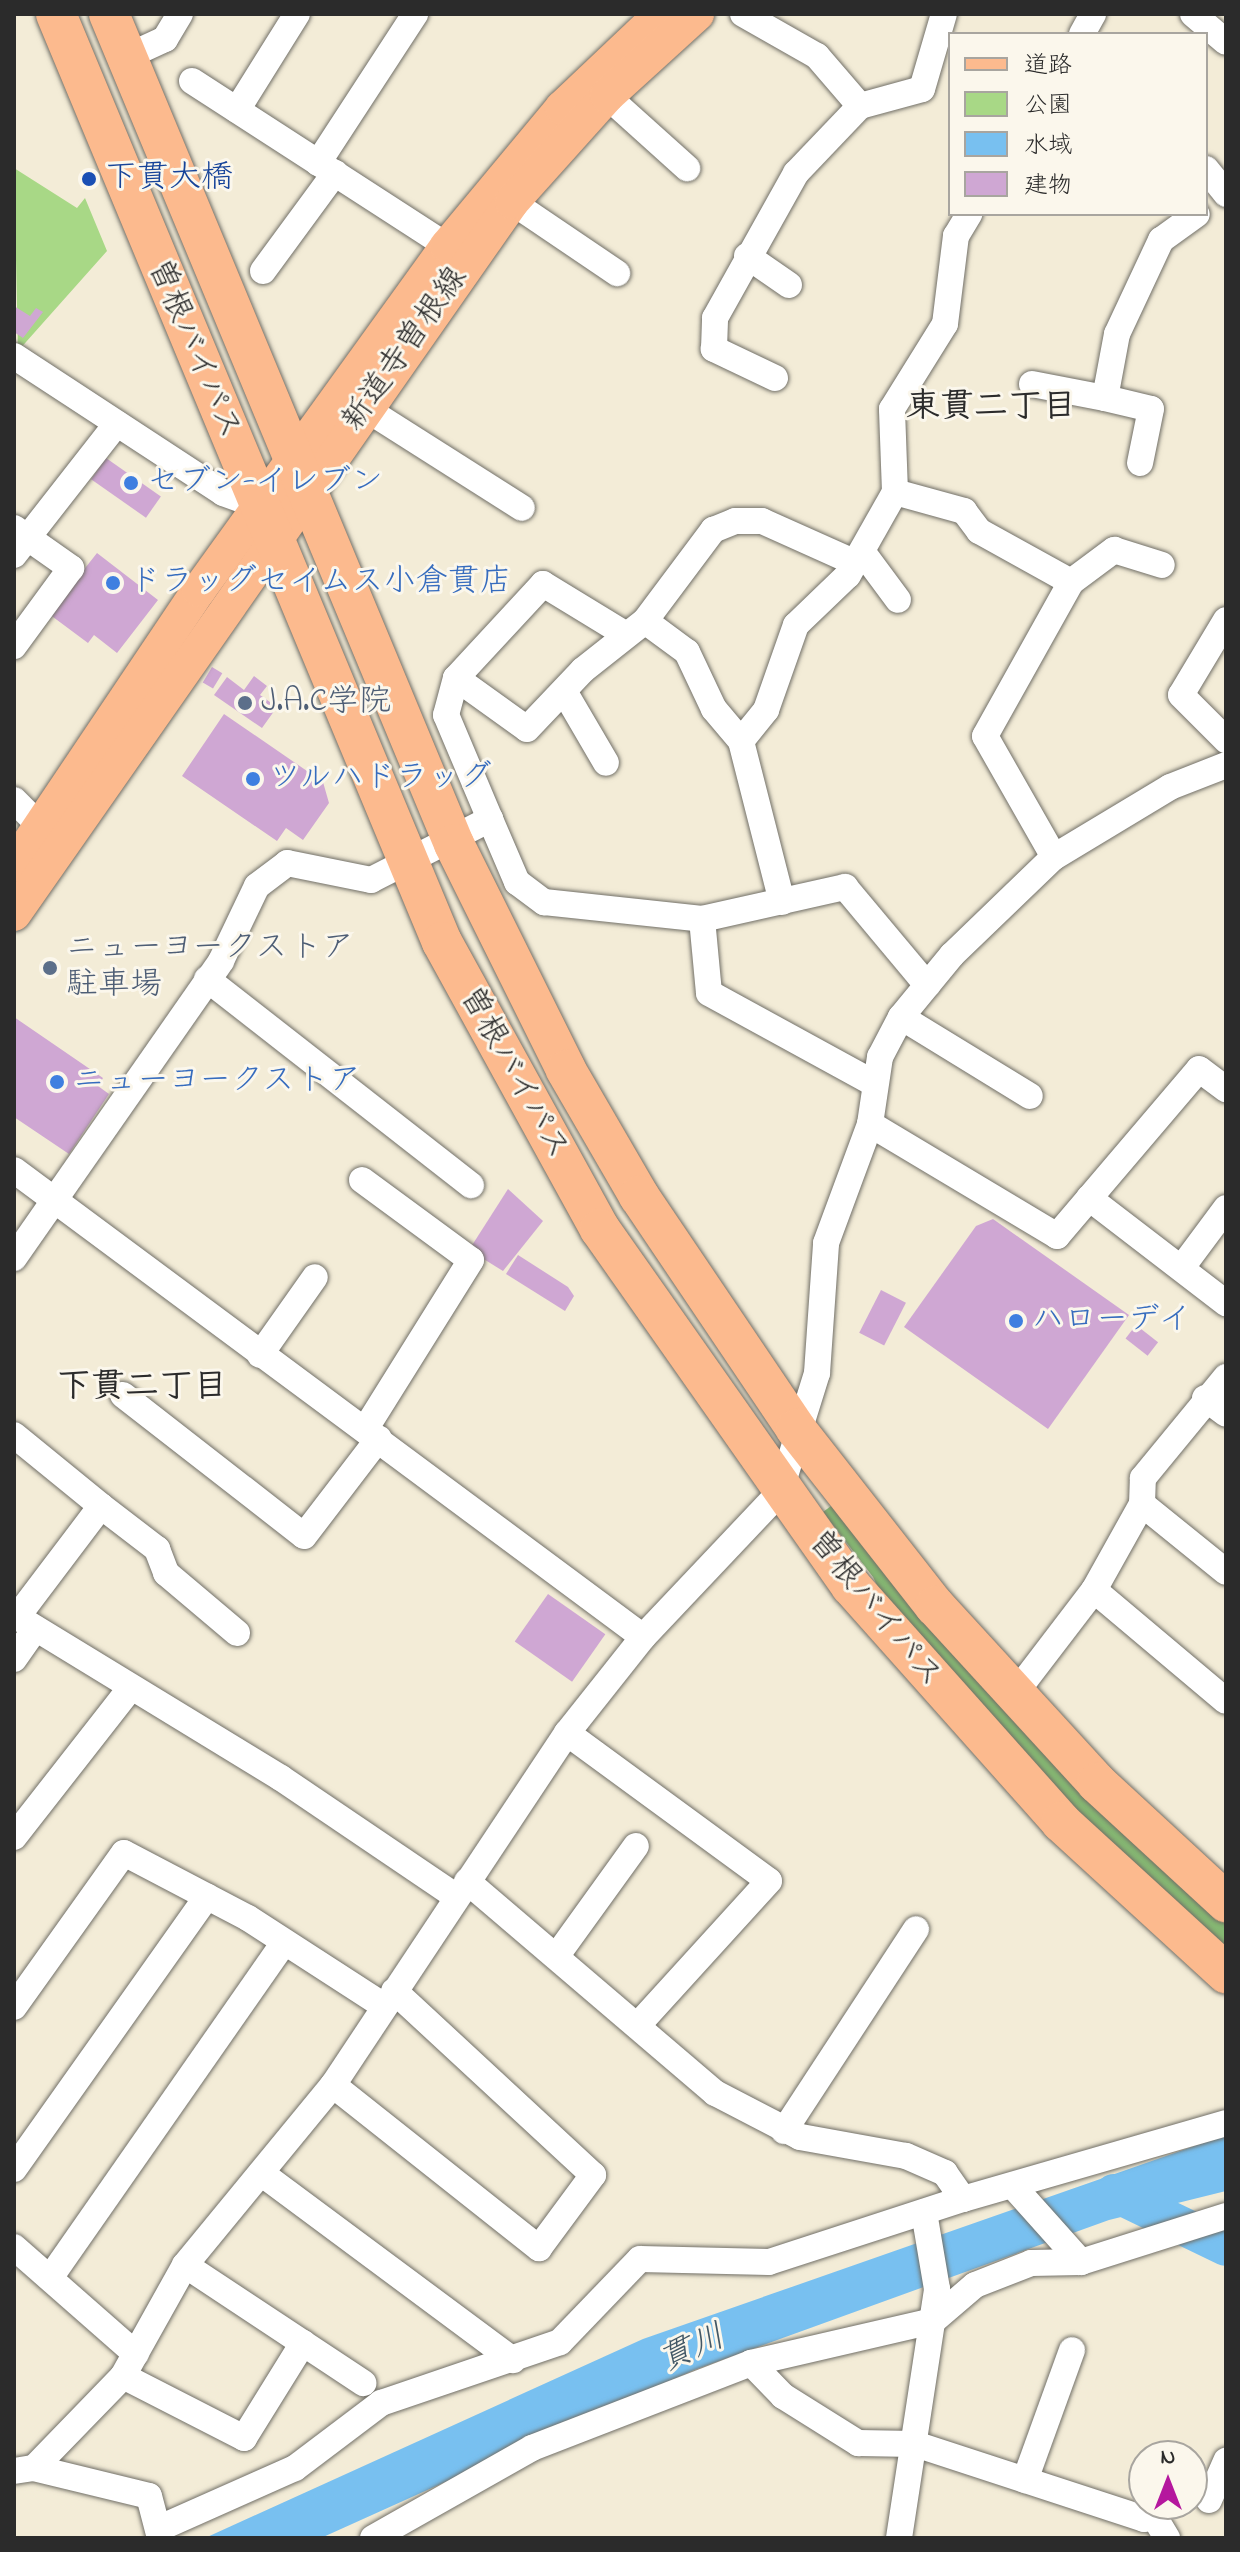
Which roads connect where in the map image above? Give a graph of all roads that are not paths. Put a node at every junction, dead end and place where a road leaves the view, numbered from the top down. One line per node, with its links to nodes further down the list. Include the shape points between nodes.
1 (56, 14): 41 (highway, 曽根バイパス)
2 (109, 14): 14 (highway, 曽根バイパス)
3 (180, 14): 14 (street, via 165,39)
4 (297, 14): 18 (street)
5 (415, 14): 19 (street)
6 (661, 14): 26 (main road, 新道寺曽根線, via 562,108)
7 (697, 14): 16 (main road, 新道寺曽根線)
8 (743, 14): 17 (street, via 817,56)
9 (944, 14): 17 (street, via 922,89)
10 (1093, 14): 12 (street)
11 (1193, 14): 13 (street)
12 (1083, 32)
13 (1226, 42)
14 (126, 57): 38 (highway, 曽根バイパス)
15 (192, 81): 18 (street)
16 (607, 96): 20 (street); 23 (main road, 新道寺曽根線)
17 (860, 106): 27 (street, via 796,173)
18 (237, 110): 19 (street)
19 (326, 168): 26 (street); 28 (street)
20 (687, 168)
21 (1208, 174): 22 (street)
22 (1218, 199)
23 (512, 202): 29 (street); 35 (main road, 新道寺曽根線)
24 (968, 216): 39 (street, via 956,236 945,324 892,409)
25 (1194, 216): 34 (street, via 1161,240 1117,334)
26 (447, 246): 38 (main road, 新道寺曽根線)
27 (747, 256): 30 (street); 32 (street, via 715,318 714,349)
28 (263, 271)
29 (617, 273)
30 (789, 285)
31 (14, 356): 36 (street)
32 (775, 378)
33 (1032, 384): 34 (street)
34 (1105, 398): 37 (street, via 1151,409)
35 (363, 407): 38 (main road, 新道寺曽根線); 40 (street)
36 (117, 423): 41 (street); 42 (street)
37 (1140, 463)
38 (299, 478): 41 (main road, 新道寺曽根線); 59 (highway, 曽根バイパス)
39 (895, 492): 43 (street); 45 (street, via 964,511 979,531)
40 (522, 508)
41 (265, 524): 58 (main road, 新道寺曽根線); 62 (highway, 曽根バイパス); 64 (main road, 新道寺曽根線)
42 (18, 540): 49 (street, via 71,568)
43 (860, 558): 46 (street); 48 (street, via 762,521 735,521 713,530); 53 (street, via 796,625 766,710)
44 (1162, 565): 45 (street, via 1114,550)
45 (1071, 582): 60 (street, via 985,736)
46 (898, 600)
47 (1226, 620): 52 (street, via 1181,695)
48 (635, 628): 50 (street, via 543,584); 51 (street); 53 (street, via 687,652 714,709)
49 (14, 646)
50 (456, 678): 51 (street, via 527,729); 57 (street, via 446,715)
51 (564, 691): 54 (street)
52 (1226, 740)
53 (741, 741): 63 (street)
54 (606, 763)
55 (1226, 765): 60 (street, via 1170,787)
56 (14, 800): 58 (street)
57 (490, 819): 59 (street); 65 (street, via 531,898)
58 (42, 828): 61 (main road, 新道寺曽根線)
59 (454, 844): 62 (street); 88 (highway, 曽根バイパス, via 625,1171)
60 (1054, 857): 67 (street)
61 (14, 865)
62 (409, 867): 66 (street, via 371,880 301,862 272,870); 91 (highway, 曽根バイパス, via 515,1085 592,1216)
63 (782, 902): 65 (street); 67 (street, via 845,887)
64 (14, 914)
65 (702, 919): 69 (street, via 709,993)
66 (207, 979): 75 (street); 76 (street)
67 (927, 985): 68 (street)
68 (901, 1017): 69 (street); 71 (street)
69 (875, 1084): 72 (street)
70 (1226, 1089): 77 (street, via 1199,1069)
71 (1030, 1096)
72 (870, 1124): 77 (street, via 1057,1236); 88 (street, via 826,1243 817,1373)
73 (14, 1170): 76 (street)
74 (362, 1180): 89 (street, via 471,1260)
75 (471, 1185)
76 (54, 1195): 79 (street); 83 (street)
77 (1089, 1198): 80 (street)
78 (1226, 1208): 80 (street)
79 (14, 1258)
80 (1183, 1266): 82 (street)
81 (315, 1277): 83 (street)
82 (1226, 1303)
83 (260, 1355): 89 (street)
84 (1226, 1377): 86 (street)
85 (123, 1395): 89 (street, via 304,1536)
86 (1205, 1398): 87 (street); 92 (street, via 1143,1478)
87 (1226, 1414)
88 (796, 1429): 91 (street); 101 (highway, 曽根バイパス)
89 (372, 1433): 98 (street)
90 (14, 1435): 93 (street)
91 (780, 1492): 98 (street); 112 (highway, 曽根バイパス, via 993,1750)
92 (1142, 1504): 94 (street); 95 (street)
93 (101, 1506): 96 (street); 97 (street, via 157,1549 166,1573)
94 (1226, 1572)
95 (1094, 1590): 101 (street); 102 (street)
96 (22, 1620): 99 (street); 100 (street)
97 (237, 1633)
98 (643, 1637): 103 (street)
99 (14, 1659)
100 (129, 1690): 104 (street); 106 (street)
101 (1013, 1696): 108 (highway, 曽根バイパス)
102 (1226, 1701)
103 (567, 1733): 106 (street); 115 (street, via 769,1881)
104 (14, 1837)
105 (636, 1846): 111 (street)
106 (461, 1888): 111 (street); 113 (street)
107 (207, 1896): 110 (street); 114 (street, via 124,1853); 119 (street)
108 (1226, 1902)
109 (916, 1929): 118 (street)
110 (283, 1944): 113 (street); 128 (street)
111 (558, 1954): 115 (street)
112 (1226, 1973)
113 (389, 1998): 116 (street); 116 (street, via 593,2175 539,2248)
114 (14, 2007)
115 (640, 2023): 118 (street, via 715,2093)
116 (333, 2085): 120 (street)
117 (1226, 2123): 121 (street)
118 (784, 2131): 122 (street, via 906,2156 945,2173)
119 (14, 2169)
120 (261, 2173): 127 (street); 132 (street)
121 (1015, 2190): 122 (street); 126 (street)
122 (963, 2199): 124 (street)
123 (1226, 2216): 126 (street, via 1118,2250)
124 (925, 2218): 129 (street, via 937,2289); 132 (street, via 769,2262 640,2259 560,2342)
125 (14, 2247): 128 (street)
126 (1076, 2256): 129 (street, via 1031,2263 975,2285)
127 (185, 2265): 130 (street); 134 (street)
128 (50, 2278): 134 (street)
129 (933, 2321): 133 (street); 136 (street)
130 (303, 2343): 134 (street, via 244,2438); 135 (street)
131 (1072, 2350): 140 (street)
132 (513, 2360): 144 (street, via 381,2403 295,2468)
133 (751, 2363): 136 (street, via 783,2396 858,2443); 145 (street, via 532,2448)
134 (130, 2365): 139 (street)
135 (363, 2383)
136 (915, 2444): 140 (street); 146 (street)
137 (14, 2449): 139 (street)
138 (1226, 2461): 141 (street)
139 (24, 2470): 144 (street, via 149,2496)
140 (1025, 2480): 142 (street)
141 (1209, 2500)
142 (1128, 2514)
143 (1157, 2520): 147 (street)
144 (160, 2533)
145 (373, 2538)
146 (899, 2538)
147 (1167, 2538)

